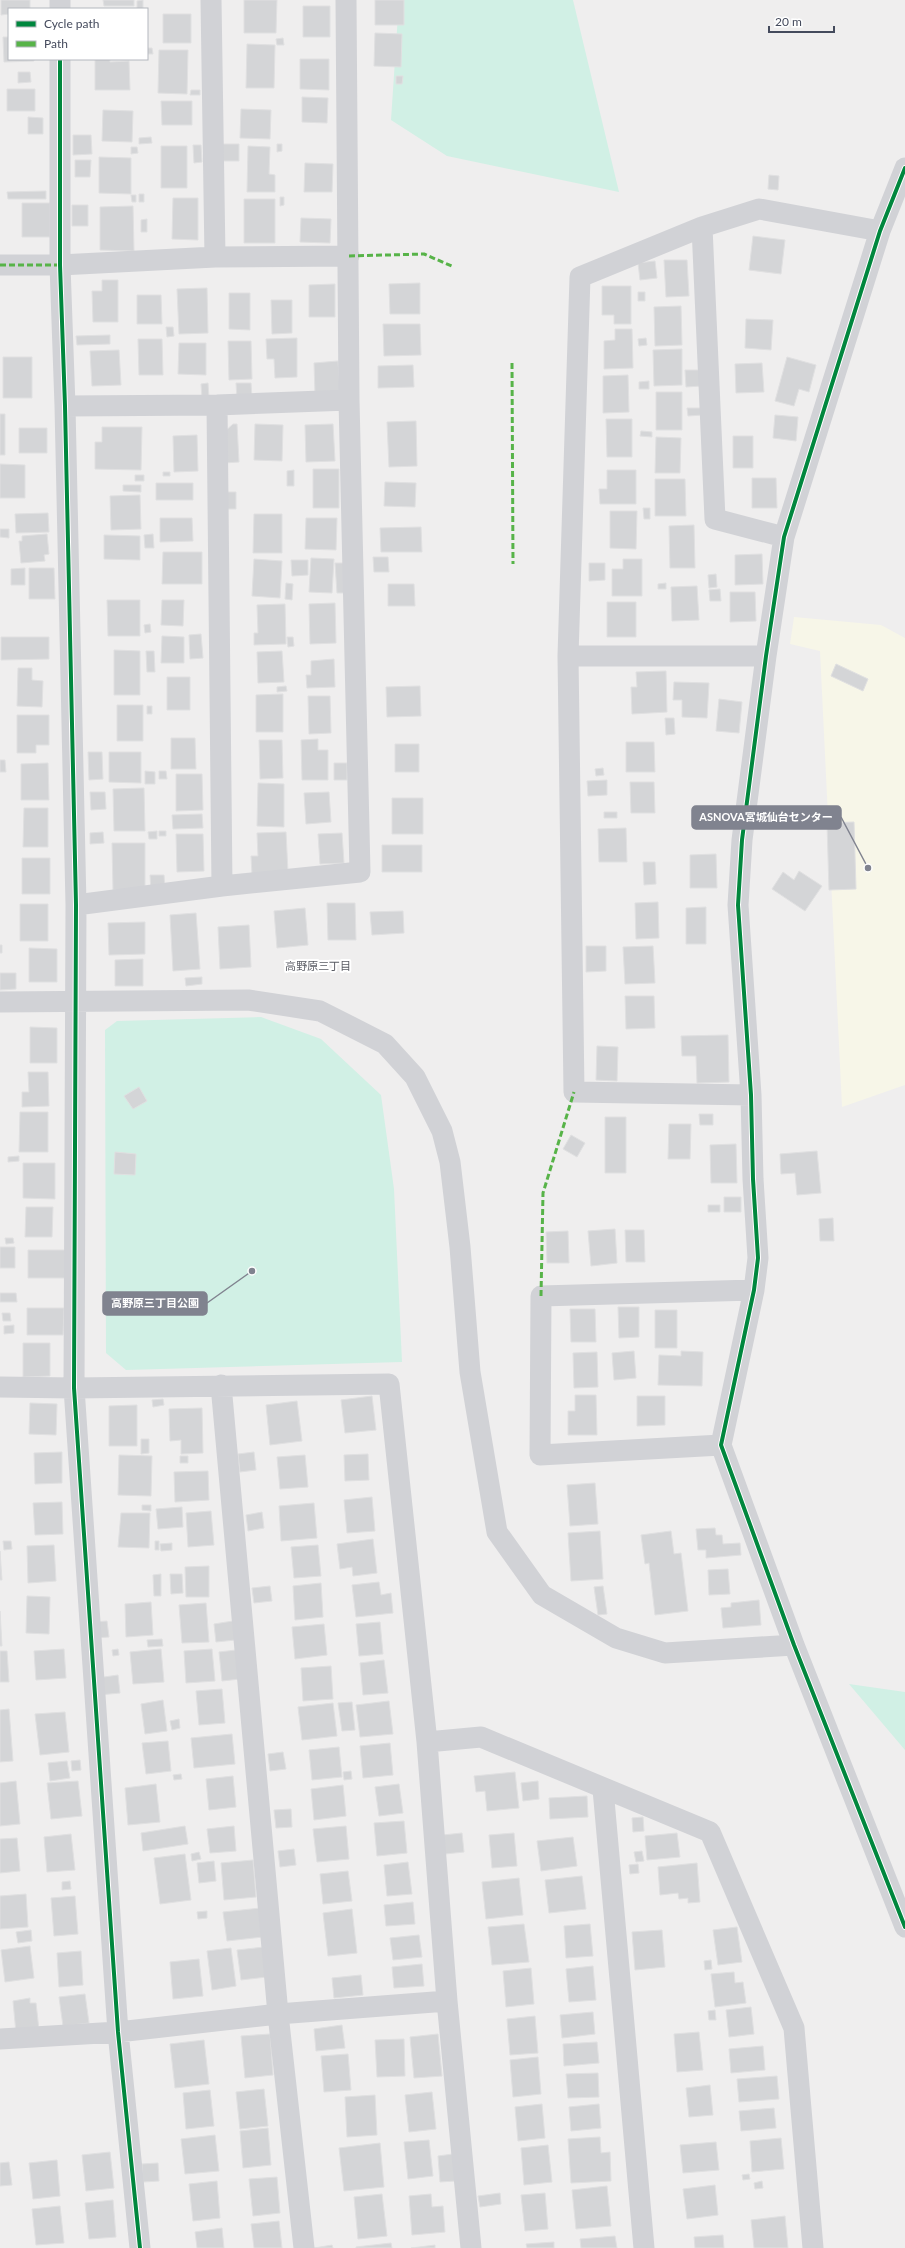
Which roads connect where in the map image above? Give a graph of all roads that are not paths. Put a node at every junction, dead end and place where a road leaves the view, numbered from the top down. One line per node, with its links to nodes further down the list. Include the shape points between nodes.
1 (211, 0): 8 (street)
2 (346, 0): 7 (street)
3 (60, 60): 10 (street)
4 (905, 168): 6 (street)
5 (702, 227): 6 (street, via 759,209); 14 (street, via 715,519); 15 (street, via 580,277)
6 (880, 230): 14 (street)
7 (349, 256): 8 (street); 11 (street)
8 (215, 257): 10 (street)
9 (0, 265): 10 (street)
10 (60, 265): 13 (street)
11 (349, 400): 12 (street); 17 (street, via 360,872)
12 (217, 405): 13 (street); 17 (street)
13 (65, 406): 18 (street)
14 (784, 537): 16 (street)
15 (568, 656): 16 (street); 21 (street, via 574,1092)
16 (766, 656): 21 (street, via 742,840 738,904)
17 (222, 886): 18 (street)
18 (76, 905): 19 (street)
19 (77, 1001): 20 (street); 25 (street); 27 (street, via 248,1000 320,1011 385,1044 415,1077 442,1131 450,1162 470,1372 497,1532 542,1595 616,1638 665,1653)
20 (0, 1002)
21 (752, 1095): 22 (street, via 753,1179 758,1258)
22 (754, 1290): 26 (street); 26 (street, via 541,1296 540,1454)
23 (221, 1385): 25 (street); 28 (street, via 390,1384); 32 (street)
24 (0, 1387): 25 (street)
25 (74, 1388): 33 (street)
26 (721, 1445): 27 (street)
27 (794, 1645): 30 (street)
28 (427, 1742): 29 (street, via 481,1737); 31 (street)
29 (603, 1789): 38 (street); 39 (street, via 710,1832 794,2028)
30 (905, 1927)
31 (447, 2001): 32 (street); 37 (street)
32 (278, 2014): 33 (street); 36 (street)
33 (118, 2032): 34 (street); 35 (street)
34 (0, 2039)
35 (140, 2248)
36 (304, 2248)
37 (470, 2248)
38 (644, 2248)
39 (813, 2248)

